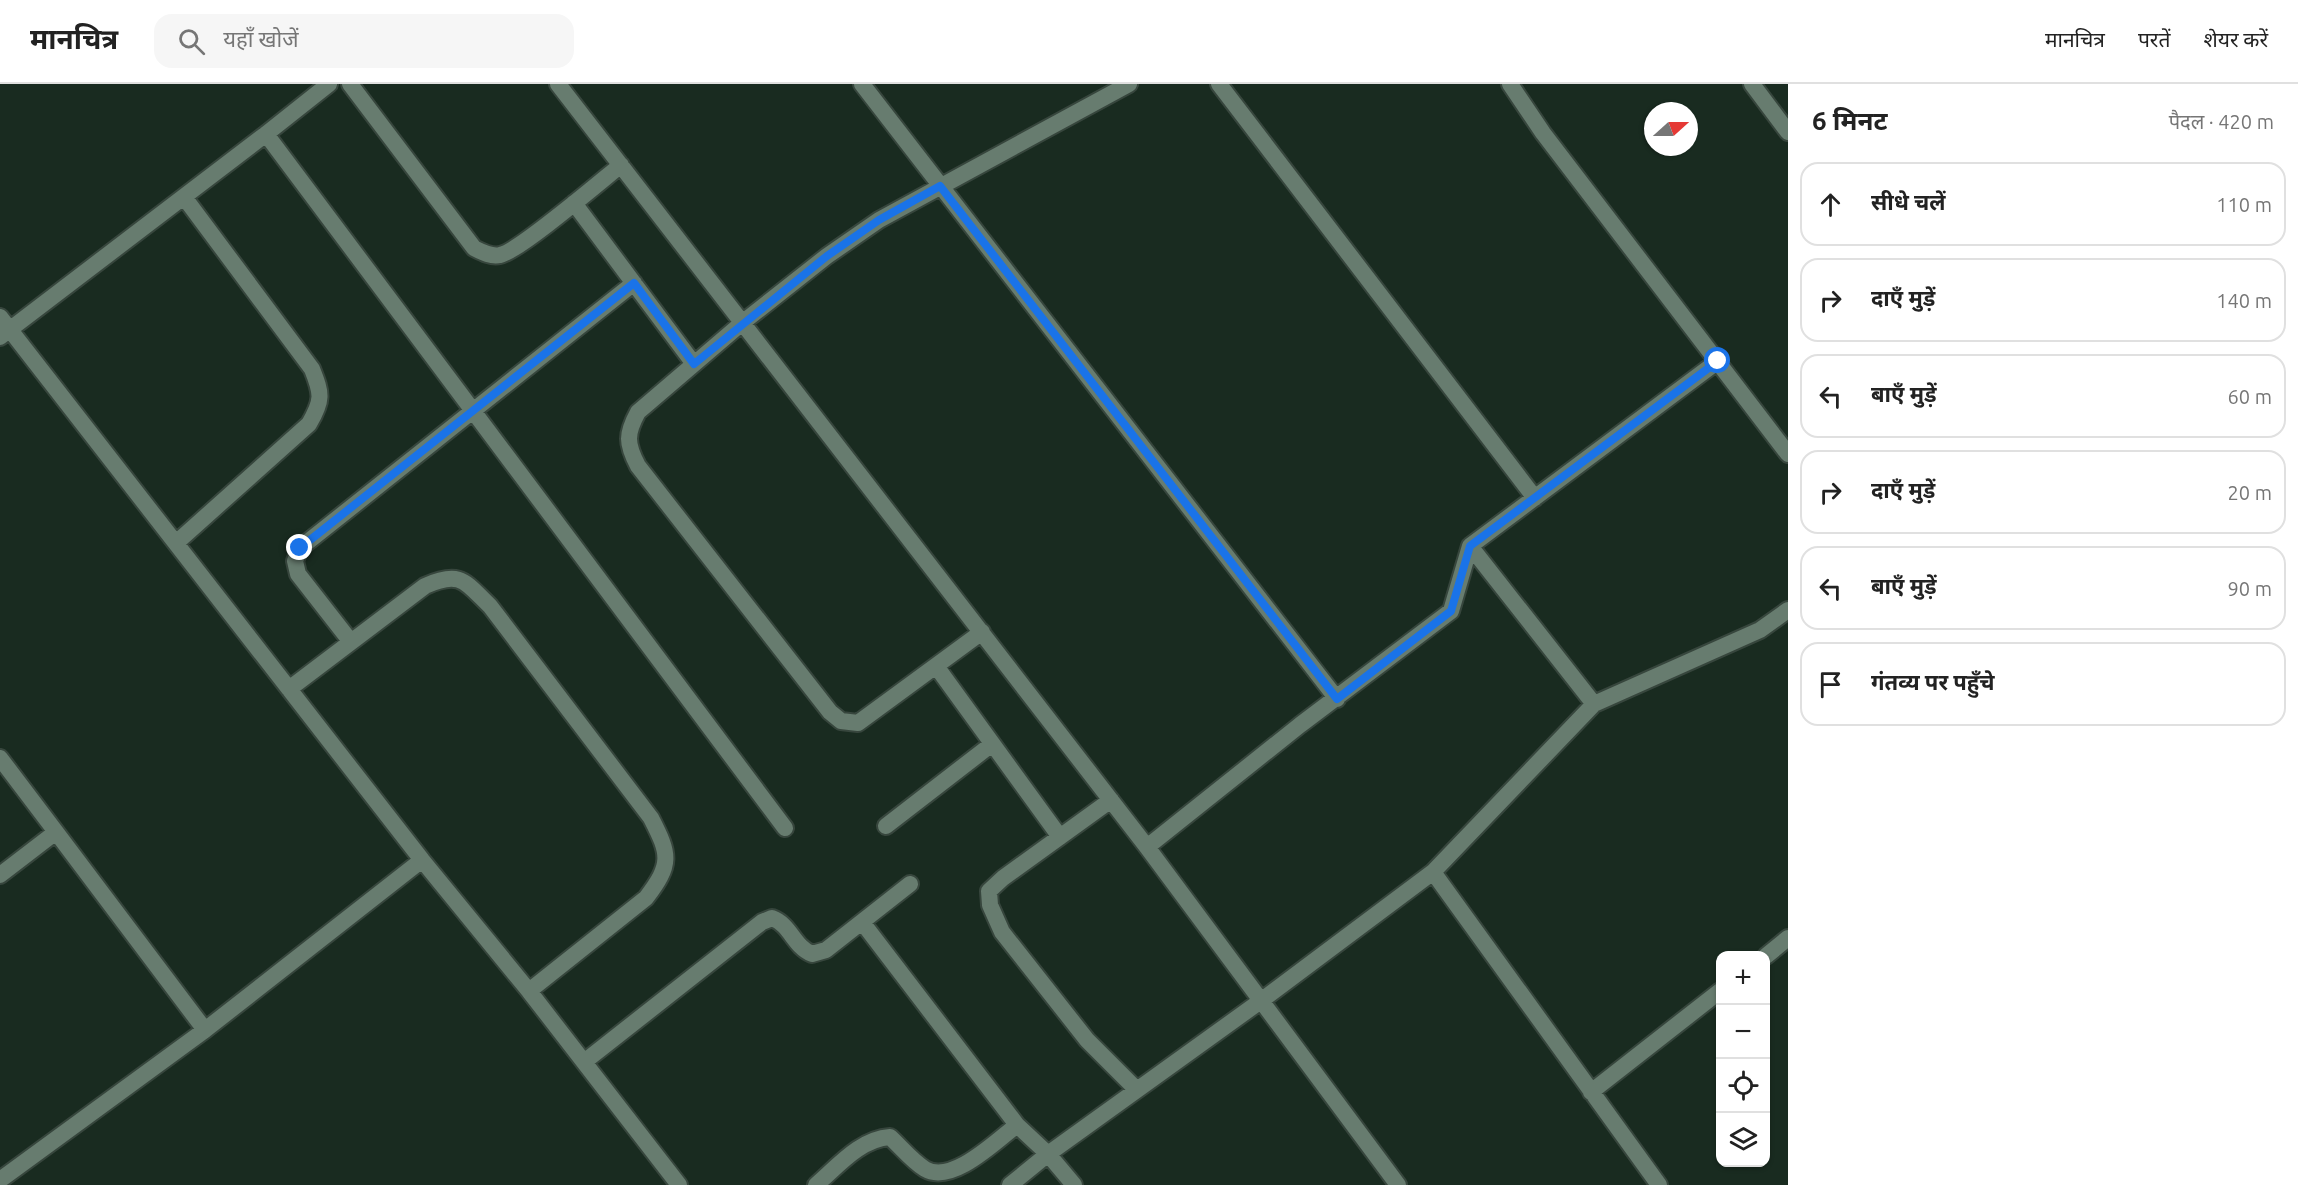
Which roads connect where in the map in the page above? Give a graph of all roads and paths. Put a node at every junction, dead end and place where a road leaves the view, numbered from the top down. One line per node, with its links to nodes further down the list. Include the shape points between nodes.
1 (329, 84): 10 (street)
2 (350, 84): 14 (street, via 474,249 487,255 502,255)
3 (558, 84): 11 (street)
4 (862, 84): 12 (street)
5 (1129, 84): 12 (street)
6 (1219, 84): 23 (street)
7 (1510, 84): 19 (street, via 1543,133)
8 (1752, 84): 9 (street)
9 (1788, 132)
10 (266, 134): 13 (street); 21 (street)
11 (621, 165): 14 (street); 17 (street)
12 (940, 186): 17 (street, via 879,220); 31 (street)
13 (184, 197): 18 (street); 24 (street, via 312,369 319,388 319,406 309,424)
14 (574, 203): 15 (street)
15 (634, 283): 20 (street); 21 (street)
16 (0, 316): 18 (street)
17 (742, 323): 20 (street); 27 (street)
18 (5, 334): 24 (street)
19 (1718, 361): 22 (street); 23 (street)
20 (694, 364): 29 (street, via 638,412 629,428 629,448 638,466 830,712 842,721 858,723)
21 (472, 410): 28 (street, via 300,548 295,561 298,574); 37 (street)
22 (1788, 454)
23 (1535, 498): 25 (street)
24 (176, 543): 30 (street)
25 (1470, 546): 31 (street, via 1451,611); 32 (street)
26 (1788, 609): 32 (street, via 1760,630)
27 (982, 632): 29 (street); 35 (street)
28 (351, 642): 30 (street); 48 (street, via 425,586 444,578 464,581 490,606 651,818 662,839 667,860 661,878 646,898)
29 (936, 666): 33 (street)
30 (289, 689): 41 (street)
31 (1337, 699): 40 (street)
32 (1594, 704): 42 (street)
33 (992, 744): 36 (street); 39 (street)
34 (0, 758): 38 (street)
35 (1111, 800): 39 (street); 40 (street)
36 (886, 826)
37 (785, 828)
38 (56, 832): 43 (street); 51 (street)
39 (1060, 837): 53 (street, via 989,891 990,905 1002,932 1087,1040)
40 (1147, 847): 50 (street)
41 (422, 860): 48 (street); 51 (street)
42 (1432, 872): 50 (street); 54 (street)
43 (0, 875)
44 (910, 884): 45 (street)
45 (862, 922): 52 (street, via 826,950 812,954 802,950 782,921 772,918 762,922); 55 (street)
46 (1788, 938): 47 (street)
47 (1770, 953)
48 (529, 991): 52 (street)
49 (1716, 994): 54 (street)
50 (1262, 1000): 53 (street); 62 (street)
51 (205, 1030): 57 (street)
52 (584, 1062): 58 (street)
53 (1137, 1090): 56 (street)
54 (1591, 1092): 63 (street)
55 (1017, 1125): 56 (street); 59 (street, via 959,1169 941,1174 926,1170 890,1137 877,1138 864,1144)
56 (1048, 1154): 60 (street); 61 (street)
57 (0, 1180)
58 (679, 1185)
59 (816, 1185)
60 (1010, 1185)
61 (1074, 1185)
62 (1398, 1185)
63 (1659, 1185)

